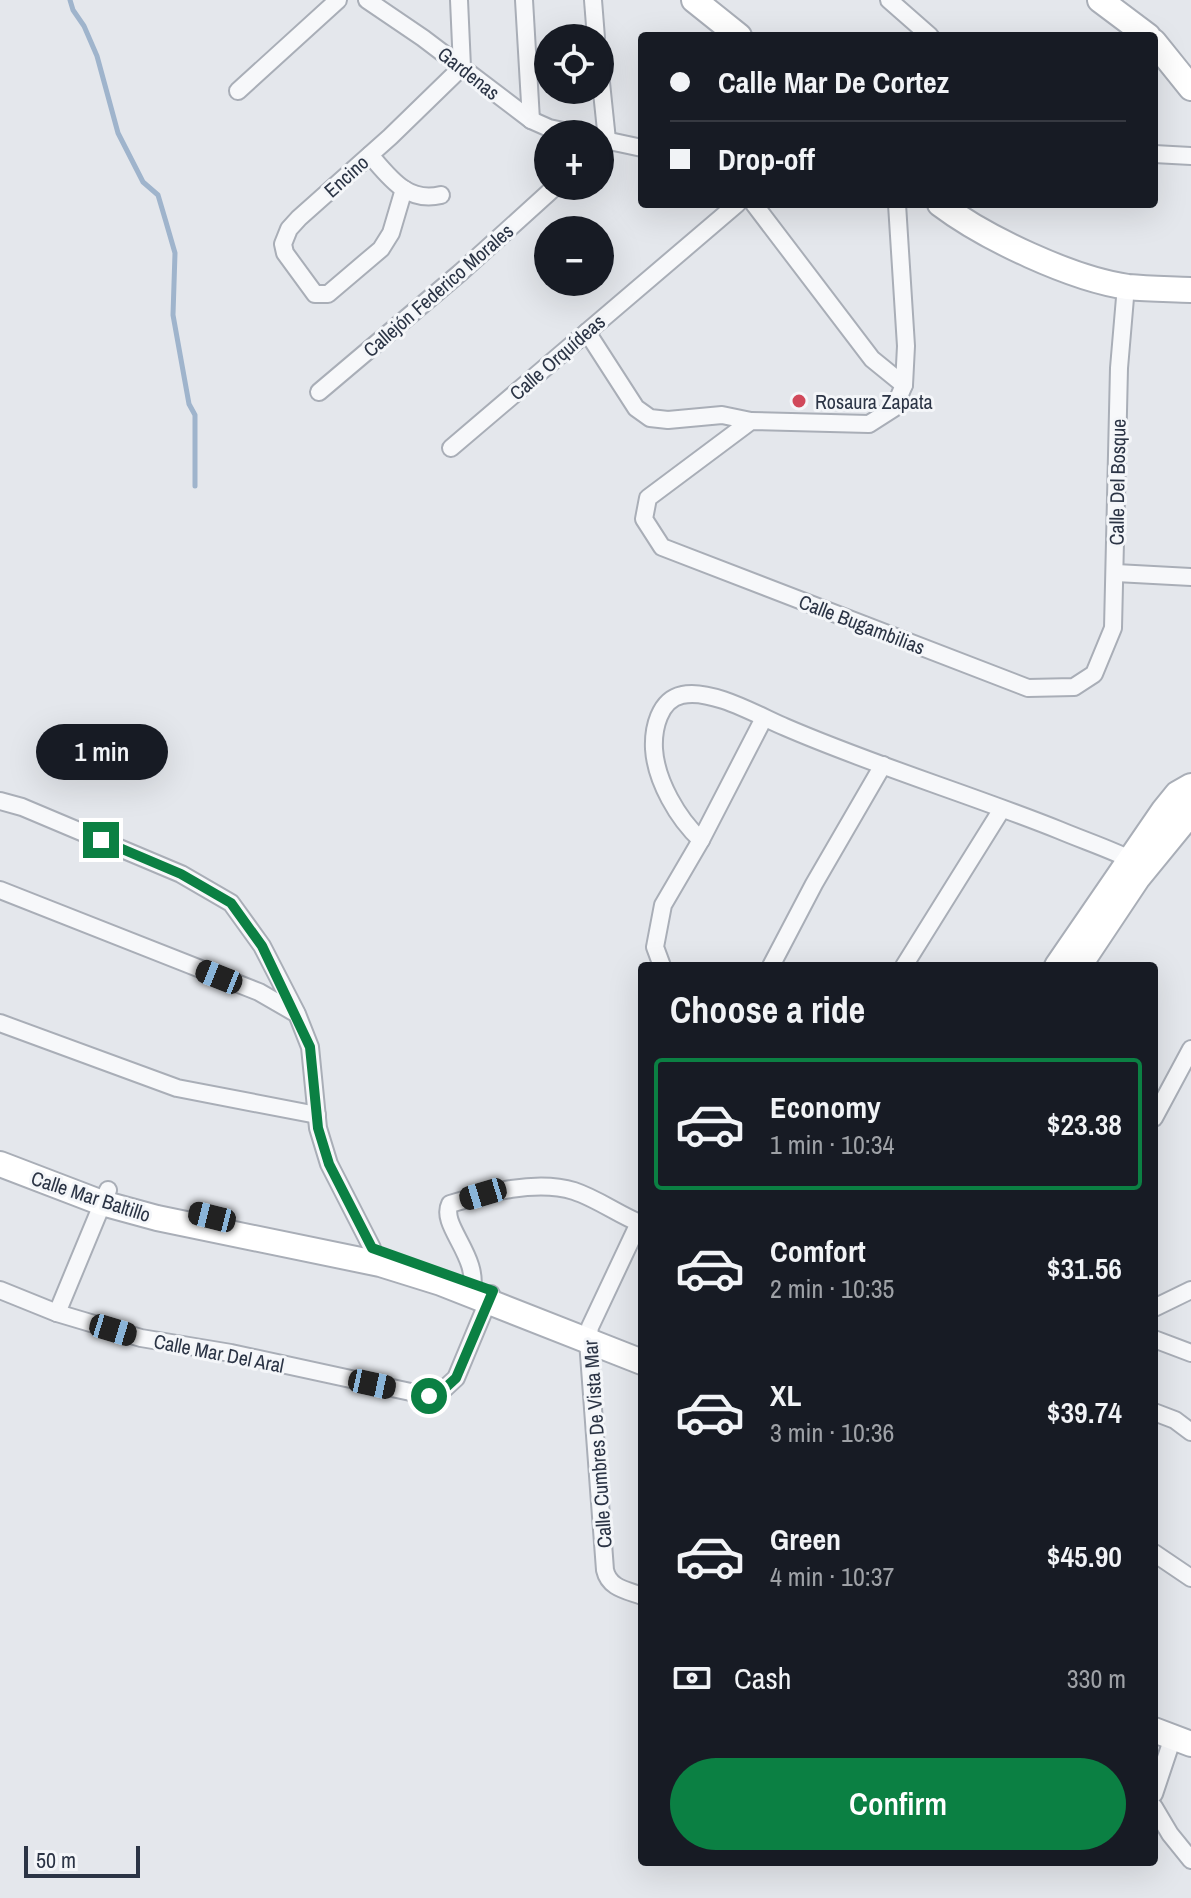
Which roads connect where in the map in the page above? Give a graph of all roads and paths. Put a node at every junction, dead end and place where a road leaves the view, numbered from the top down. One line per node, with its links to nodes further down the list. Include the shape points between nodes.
1 (338, 0): 16 (street)
2 (367, 0): 14 (street, Gardenas)
3 (459, 0): 14 (street)
4 (524, 0): 17 (street)
5 (593, 0): 10 (street)
6 (694, 0): 11 (main road)
7 (889, 0): 12 (street)
8 (1100, 0): 9 (main road)
9 (1138, 20)
10 (595, 24)
11 (734, 32)
12 (925, 32)
13 (1158, 47): 15 (main road)
14 (462, 67): 17 (street, Gardenas); 22 (street, Encino)
15 (1191, 88)
16 (238, 91)
17 (531, 120): 18 (street, Gardenas)
18 (534, 121)
19 (614, 144): 20 (street)
20 (638, 147)
21 (1158, 154): 23 (street)
22 (370, 155): 24 (street); 24 (street, Encino, via 285,236 285,253 311,291 328,294 381,249)
23 (1191, 156)
24 (404, 189): 25 (street, via 428,198)
25 (441, 195)
26 (541, 200): 35 (street, Callejón Federico Morales)
27 (732, 208): 33 (street, Calle Orquídeas)
28 (757, 208): 34 (street, via 872,359)
29 (897, 208): 34 (street)
30 (947, 208): 31 (main road, via 1056,266)
31 (1126, 286): 32 (main road); 38 (street, Calle Del Bosque, via 1119,368)
32 (1191, 290)
33 (587, 332): 36 (street, via 636,408 650,418 722,415); 37 (street, Calle Orquídeas)
34 (904, 385): 36 (street, via 894,408 869,424)
35 (319, 392)
36 (751, 421): 40 (street, Calle Bugambilias, via 648,498 644,519 662,547 1028,688 1074,687)
37 (451, 448)
38 (1116, 573): 39 (street); 40 (street, Calle Del Bosque, via 1113,628)
39 (1191, 577)
40 (1094, 674)
41 (764, 718): 42 (street); 47 (street); 47 (street, via 694,694 680,695 659,715 653,734 655,757 666,790 686,827)
42 (883, 765): 46 (street); 51 (street)
43 (1191, 786): 48 (main road, via 1164,810)
44 (0, 801): 55 (street, via 181,874 231,903 262,946)
45 (1191, 808): 48 (main road, via 1186,819)
46 (1002, 809): 48 (street); 52 (street)
47 (701, 840): 50 (street, via 663,905 655,947)
48 (1138, 863): 53 (main road); 54 (main road)
49 (0, 890): 55 (street, via 259,992)
50 (660, 962)
51 (773, 962)
52 (906, 962)
53 (1060, 962)
54 (1081, 962)
55 (297, 1014): 59 (street, via 310,1047)
56 (0, 1023): 59 (street, via 177,1088)
57 (1191, 1049): 58 (street)
58 (1158, 1111)
59 (317, 1115): 65 (street, via 329,1164)
60 (0, 1149): 62 (main road, Calle Mar Baltillo)
61 (0, 1164): 62 (main road, Calle Mar Baltillo)
62 (105, 1196): 65 (main road, Calle Mar Baltillo, via 157,1218); 70 (street)
63 (638, 1222): 68 (street, via 558,1188 483,1194 450,1204 448,1217)
64 (638, 1227): 71 (street, Calle Cumbres De Vista Mar)
65 (372, 1255): 68 (main road, Calle Mar Baltillo)
66 (0, 1290): 70 (street, Calle Mar Del Aral)
67 (1191, 1290): 69 (street)
68 (481, 1293): 70 (street, Calle Mar Del Aral, via 456,1378 429,1396 141,1338); 71 (main road, Calle Mar Baltillo)
69 (1158, 1306)
70 (57, 1313)
71 (589, 1334): 73 (main road, Calle Mar Baltillo); 75 (main road, Calle Mar Baltillo); 80 (street, Calle Cumbres De Vista Mar, via 607,1579)
72 (1158, 1341): 74 (street)
73 (638, 1345)
74 (1191, 1353)
75 (638, 1360)
76 (1158, 1414): 77 (street)
77 (1191, 1432)
78 (1158, 1556): 79 (street)
79 (1191, 1578)
80 (638, 1595)
81 (1173, 1737): 82 (street)
82 (1158, 1782)
83 (1158, 1814): 84 (street)
84 (1191, 1860)

